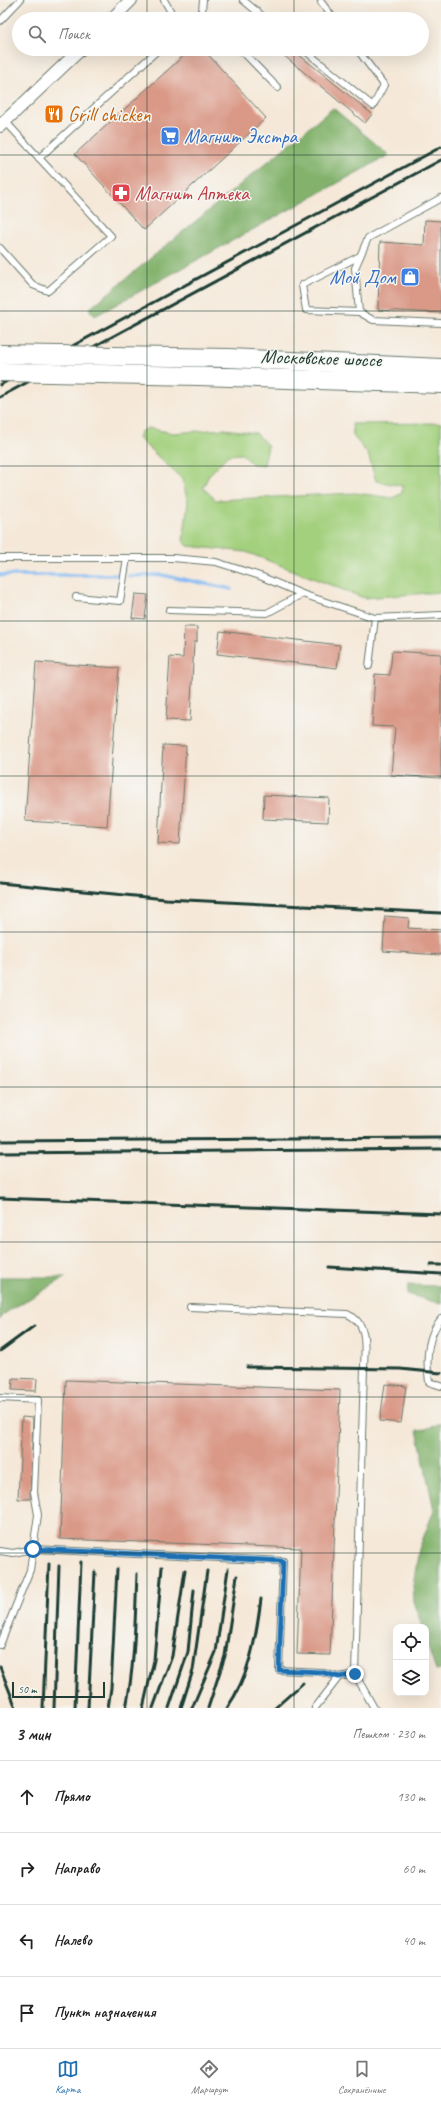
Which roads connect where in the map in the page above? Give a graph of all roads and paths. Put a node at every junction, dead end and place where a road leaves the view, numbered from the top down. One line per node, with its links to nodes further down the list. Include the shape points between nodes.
1 (20, 0): 12 (lane)
2 (131, 0): 7 (street)
3 (164, 0): 8 (lane)
4 (203, 0): 9 (lane)
5 (243, 0): 10 (lane)
6 (321, 2): 11 (lane)
7 (119, 12)
8 (171, 12)
9 (203, 12)
10 (258, 12)
11 (329, 12)
12 (0, 20)
13 (74, 56): 19 (street)
14 (150, 56): 20 (lane)
15 (247, 56): 18 (lane)
16 (312, 56): 17 (lane, via 373,106 384,85)
17 (362, 56)
18 (278, 88)
19 (2, 123): 20 (lane)
20 (40, 158): 22 (lane, via 111,236 48,291 33,285)
21 (441, 198): 23 (lane, via 368,238)
22 (0, 248)
23 (360, 256): 24 (lane, via 355,268); 24 (lane, via 302,285 306,310)
24 (359, 312): 25 (lane, via 373,320)
25 (441, 323)
26 (0, 354): 27 (main road, Московское шоссе, bridge, via 228,358)
27 (441, 368)
28 (0, 372): 29 (main road, Московское шоссе, bridge)
29 (441, 384)
30 (0, 558): 31 (lane)
31 (127, 558): 32 (lane, via 173,558 216,562 260,576); 33 (lane, via 120,601)
32 (302, 594): 34 (lane, via 267,613); 36 (lane)
33 (76, 598)
34 (169, 610)
35 (441, 615): 36 (lane)
36 (375, 618): 37 (lane)
37 (369, 666)
38 (190, 1307): 45 (lane, via 347,1314 361,1324 364,1332 364,1369)
39 (441, 1319): 40 (lane, via 433,1331 428,1348 428,1371 429,1382)
40 (441, 1386)
41 (0, 1398): 42 (lane, via 38,1400 34,1492 38,1515)
42 (33, 1549): 43 (lane, via 13,1553); 44 (lane, via 30,1570); 46 (lane, via 283,1561 279,1670 321,1672)
43 (0, 1551)
44 (0, 1645)
45 (355, 1674): 46 (lane); 48 (lane)
46 (339, 1677): 47 (lane)
47 (315, 1708)
48 (374, 1708)

